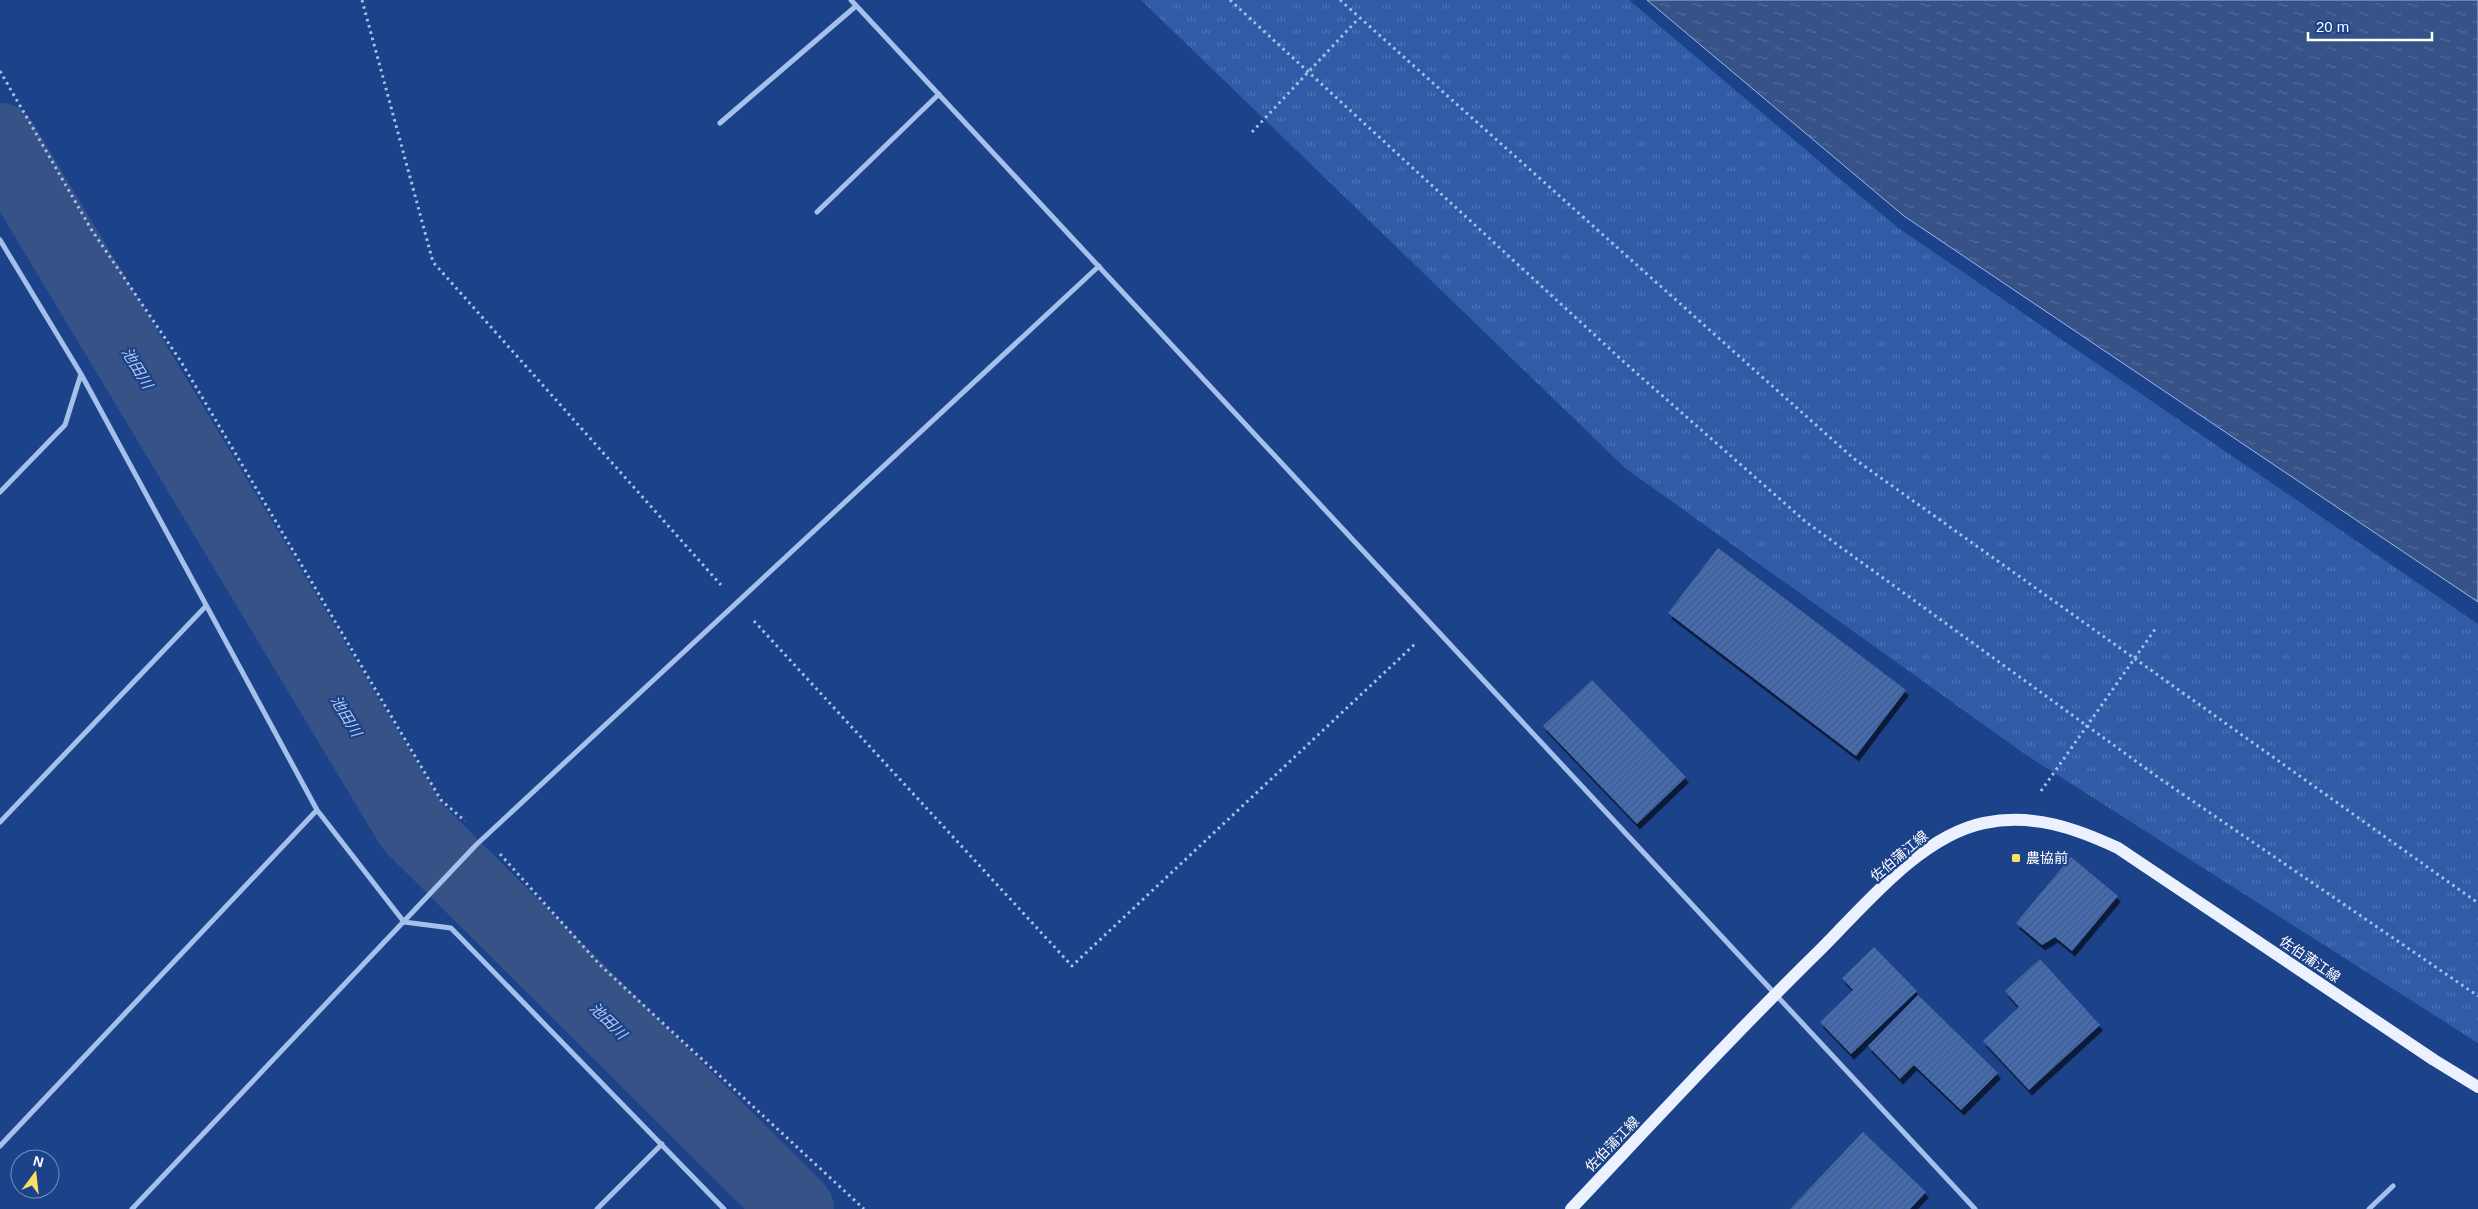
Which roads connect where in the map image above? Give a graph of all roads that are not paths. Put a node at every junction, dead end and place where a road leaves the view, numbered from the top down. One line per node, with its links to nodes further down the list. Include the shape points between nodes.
1 (851, 0): 2 (street)
2 (856, 6): 3 (street); 4 (street)
3 (939, 94): 5 (street); 7 (street)
4 (720, 123)
5 (817, 212)
6 (0, 240): 8 (street)
7 (1099, 266): 13 (street, via 476,845); 14 (street)
8 (81, 374): 9 (street, via 65,425); 10 (street)
9 (0, 492)
10 (206, 606): 11 (street); 12 (street)
11 (317, 810): 13 (street); 17 (street)
12 (0, 822)
13 (405, 921): 16 (street, via 451,928); 19 (street)
14 (1776, 993): 15 (main road, 佐伯蒲江線, via 1894,877 1944,838 1983,823 2011,819 2040,820 2070,827 2118,848 2425,1054); 22 (main road, 佐伯蒲江線); 23 (street)
15 (2478, 1086)
16 (662, 1144): 20 (street); 21 (street)
17 (0, 1146)
18 (2393, 1186): 24 (street)
19 (132, 1209)
20 (597, 1209)
21 (724, 1209)
22 (1571, 1209)
23 (1976, 1209)
24 (2369, 1209)

